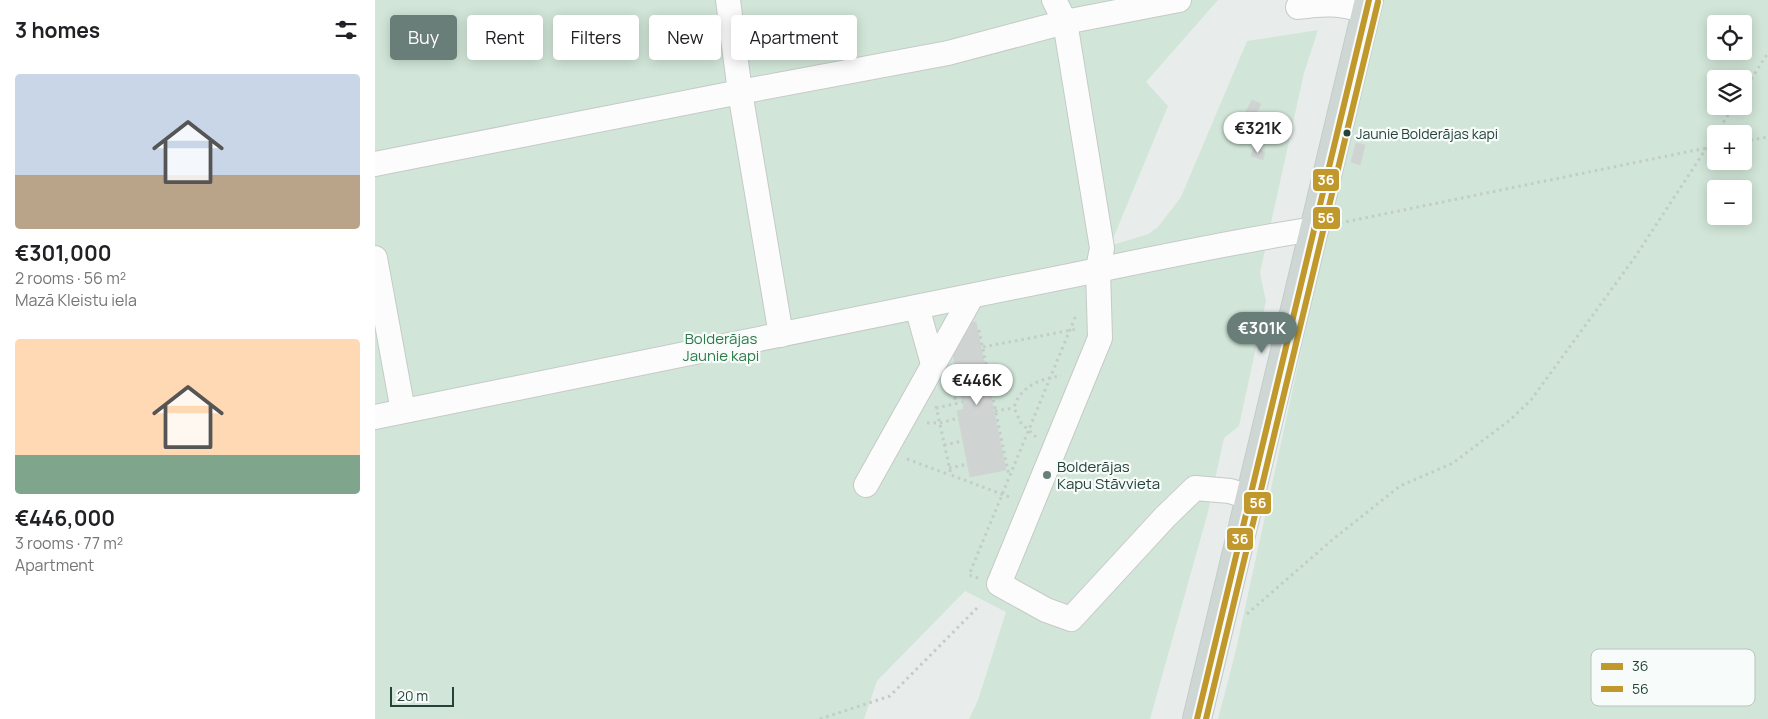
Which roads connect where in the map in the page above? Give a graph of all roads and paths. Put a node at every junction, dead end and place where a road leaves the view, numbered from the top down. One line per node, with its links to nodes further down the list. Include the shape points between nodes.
1 (728, 0): 9 (lane)
2 (1054, 0): 6 (lane)
3 (1179, 0): 6 (lane)
4 (1367, 5): 5 (lane, via 1322,3); 14 (main road)
5 (1297, 6)
6 (1065, 22): 9 (lane, via 948,53); 16 (lane, via 1102,248)
7 (1768, 53): 8 (path)
8 (1752, 78)
9 (740, 92): 13 (lane); 22 (lane)
10 (1768, 137): 11 (path)
11 (1752, 140)
12 (1707, 147): 14 (path); 48 (path, via 1635,257 1531,400 1511,420 1453,463 1400,486)
13 (375, 164)
14 (1315, 229): 16 (lane); 44 (main road)
15 (375, 258): 30 (lane)
16 (1098, 269): 17 (lane); 21 (lane)
17 (972, 296): 18 (lane); 23 (path); 24 (lane)
18 (917, 307): 22 (lane); 24 (lane)
19 (1077, 312): 20 (path)
20 (1070, 330): 21 (path); 23 (path); 26 (path)
21 (1100, 332): 25 (lane)
22 (781, 335): 30 (lane)
23 (982, 347): 31 (path)
24 (931, 368): 28 (path); 36 (lane)
25 (1086, 373): 26 (path); 37 (lane)
26 (1051, 377): 29 (path, via 1027,388 1016,400); 33 (path)
27 (963, 402): 28 (path)
28 (936, 408): 35 (path)
29 (1014, 408): 31 (path); 33 (path)
30 (403, 411): 32 (lane)
31 (995, 411): 41 (path)
32 (375, 417)
33 (1029, 431): 37 (path); 41 (path)
34 (963, 441): 35 (path)
35 (944, 445): 39 (path)
36 (885, 450): 40 (path); 42 (lane)
37 (1054, 451): 45 (lane)
38 (968, 464): 39 (path)
39 (949, 468): 40 (path)
40 (951, 475): 43 (path)
41 (1010, 476): 43 (path)
42 (865, 485)
43 (1002, 494): 45 (path); 46 (path, via 969,575)
44 (1249, 497): 46 (lane, via 1230,491 1195,488 1071,619); 50 (main road)
45 (1031, 505): 46 (lane)
46 (999, 584)
47 (980, 605): 49 (path, via 891,696)
48 (1246, 615)
49 (820, 719)
50 (1197, 719)

